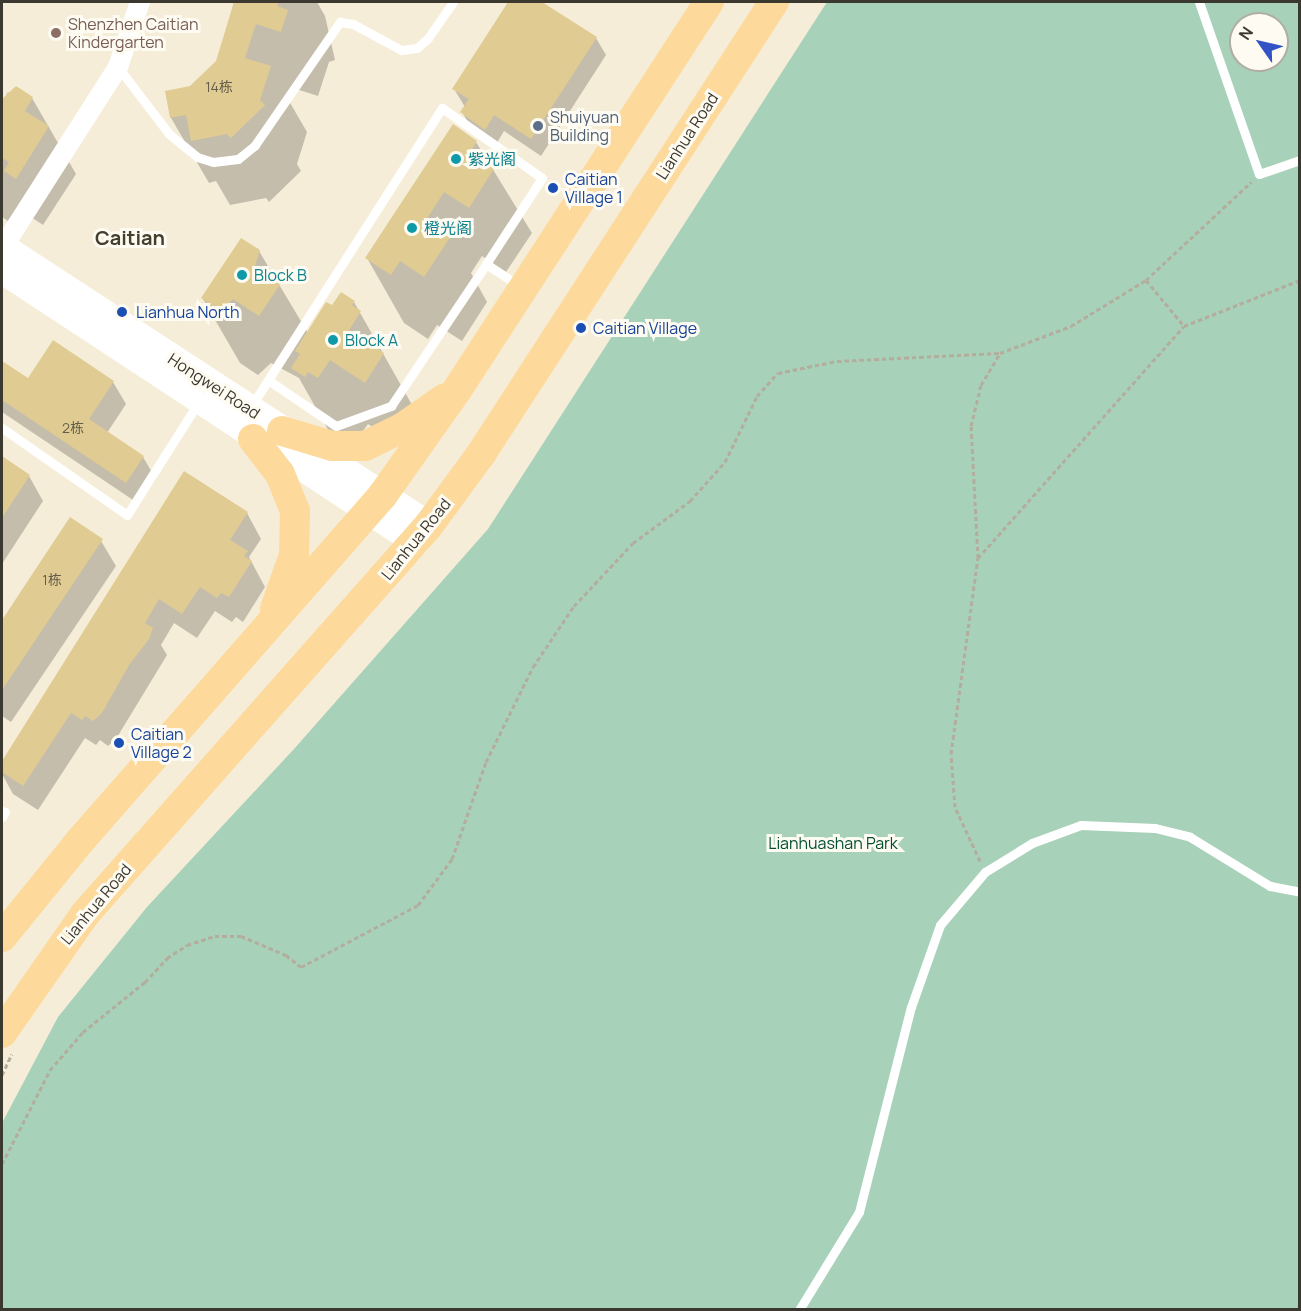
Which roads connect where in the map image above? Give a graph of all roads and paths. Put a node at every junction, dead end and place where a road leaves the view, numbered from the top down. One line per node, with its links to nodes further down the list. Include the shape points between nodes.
1 (140, 2): 6 (street)
2 (453, 2): 6 (lane, via 417,48 401,50 353,24 340,22 255,145 238,159 213,162 196,157 168,134)
3 (709, 2): 13 (main road)
4 (774, 2): 24 (main road, Lianhua Road, via 481,454)
5 (1199, 2): 8 (lane)
6 (118, 67): 10 (street)
7 (1299, 160): 8 (lane)
8 (1259, 174): 11 (path)
9 (486, 264): 13 (lane); 16 (lane, via 391,406 336,426); 16 (lane, via 542,178 442,108)
10 (3, 265): 18 (street, Hongwei Road)
11 (1146, 280): 14 (path); 15 (path, via 1071,326)
12 (1299, 280): 14 (path)
13 (523, 289): 17 (main road)
14 (1184, 326): 25 (path)
15 (1000, 353): 25 (path, via 981,385 971,426); 33 (path, via 837,362 778,373 757,396 725,462 690,501 633,543 574,606 533,667 486,762 452,859 418,905 302,967 241,936 215,936 177,951 84,1032 50,1070)
16 (268, 380): 19 (lane)
17 (457, 390): 21 (main road, via 402,428 365,446 332,446); 23 (main road)
18 (204, 393): 19 (street, Hongwei Road); 20 (lane, via 127,515); 22 (street, Hongwei Road)
19 (249, 410): 21 (street, Hongwei Road)
20 (2, 428)
21 (282, 431): 23 (street, Hongwei Road)
22 (253, 439): 23 (street, Hongwei Road); 26 (main road, via 280,474 296,522 294,555)
23 (376, 504): 24 (street, Hongwei Road); 26 (main road)
24 (422, 534): 32 (main road, Lianhua Road, via 85,914)
25 (978, 558): 29 (path, via 951,754 955,807)
26 (267, 628): 31 (main road)
27 (2, 810): 28 (lane)
28 (2, 817)
29 (985, 872): 30 (lane, via 1032,843 1081,825 1155,828 1190,837 1270,886); 34 (lane, via 940,925 911,1007 859,1212)
30 (1299, 892)
31 (2, 937)
32 (2, 1033)
33 (2, 1164)
34 (799, 1310)

